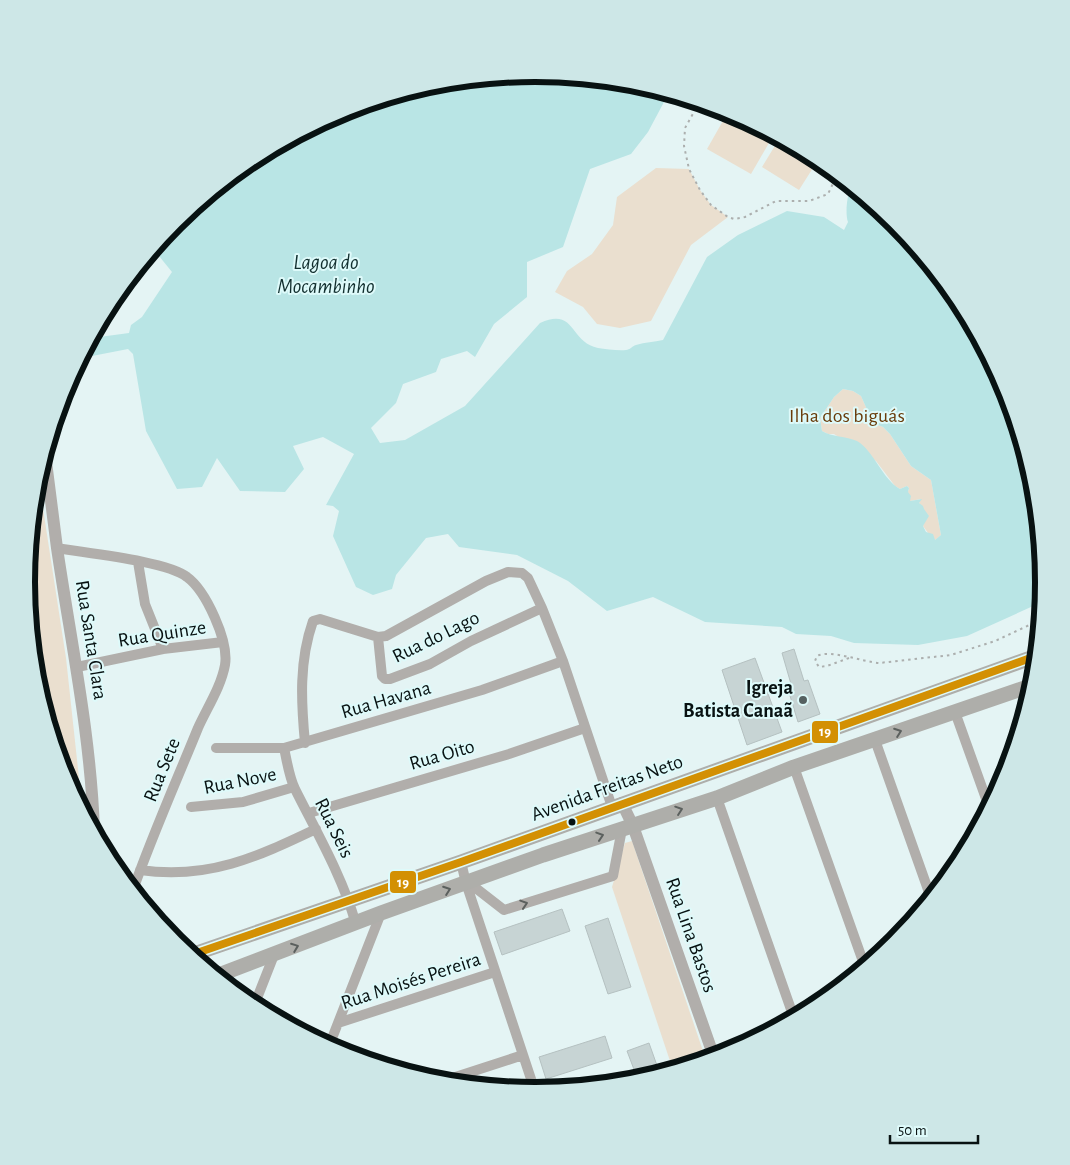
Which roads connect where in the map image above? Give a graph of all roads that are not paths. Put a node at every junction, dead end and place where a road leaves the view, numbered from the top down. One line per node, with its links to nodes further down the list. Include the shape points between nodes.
1 (47, 474): 2 (street, Rua Santa Clara)
2 (57, 548): 3 (street); 10 (street, Rua Santa Clara)
3 (138, 562): 6 (street, via 186,576 200,591 218,626); 7 (street, via 145,604)
4 (542, 608): 5 (street, Rua do Lago, via 528,578 522,573 508,572 394,632); 5 (street, Rua do Lago, via 471,640 430,664 390,679 382,676); 9 (street, Rua do Lago)
5 (378, 637): 18 (street, Rua do Lago, via 320,619 313,621 302,676)
6 (222, 642): 7 (street, Rua Quinze); 33 (street, Rua Sete, via 225,664 219,682)
7 (163, 650): 10 (street, Rua Quinze)
8 (1029, 659): 11 (main road, Avenida Freitas Neto)
9 (562, 661): 16 (street, Rua do Lago); 18 (street, Rua Havana, via 482,690)
10 (77, 667): 29 (street, Rua Santa Clara)
11 (997, 670): 13 (main road); 15 (main road, Avenida Freitas Neto)
12 (1023, 688): 13 (main road, Avenida Freitas Neto)
13 (1007, 694): 14 (main road, Avenida Freitas Neto)
14 (956, 712): 17 (main road, Avenida Freitas Neto, one-way to 14); 25 (street)
15 (838, 727): 21 (main road); 26 (main road, Avenida Freitas Neto)
16 (585, 728): 26 (street, Rua do Lago); 28 (street, Rua Oito)
17 (875, 740): 21 (main road, Avenida Freitas Neto); 36 (street)
18 (305, 742): 20 (street, Rua Havana)
19 (216, 748): 20 (street, Rua Havana)
20 (284, 748): 23 (street, Rua Seis)
21 (847, 750): 22 (main road, Avenida Freitas Neto)
22 (794, 767): 24 (main road, Avenida Freitas Neto); 42 (street)
23 (294, 788): 27 (street, Rua Nove, via 243,802); 28 (street, Rua Seis)
24 (716, 798): 30 (main road, Avenida Freitas Neto, one-way to 24); 46 (street)
25 (986, 798)
26 (617, 805): 30 (street, Rua Lina Bastos); 32 (main road, Avenida Freitas Neto)
27 (191, 807)
28 (309, 814): 31 (street, Rua Seis)
29 (93, 815)
30 (627, 828): 34 (main road, Avenida Freitas Neto, one-way to 30); 34 (street, one-way to 30, via 504,910 613,876); 49 (street, Rua Lina Bastos)
31 (316, 829): 33 (street, via 238,863 181,873); 37 (street, Rua Seis)
32 (462, 862): 34 (street); 37 (main road, Avenida Freitas Neto)
33 (140, 870): 35 (street, Rua Sete)
34 (467, 882): 38 (main road, Avenida Freitas Neto, one-way to 34); 43 (street)
35 (135, 883)
36 (929, 891)
37 (348, 899): 39 (street, Rua Seis); 40 (main road, Avenida Freitas Neto)
38 (381, 913): 39 (main road, Avenida Freitas Neto); 47 (street)
39 (356, 924): 41 (main road, Avenida Freitas Neto, one-way to 39)
40 (199, 952)
41 (274, 955): 44 (main road, Avenida Freitas Neto); 45 (street)
42 (863, 960)
43 (496, 972): 47 (street, Rua Moisés Pereira); 50 (street)
44 (224, 973)
45 (257, 998)
46 (792, 1012)
47 (338, 1023): 48 (street)
48 (332, 1039)
49 (711, 1050)
50 (523, 1055): 51 (street); 52 (street)
51 (458, 1076)
52 (532, 1082)

